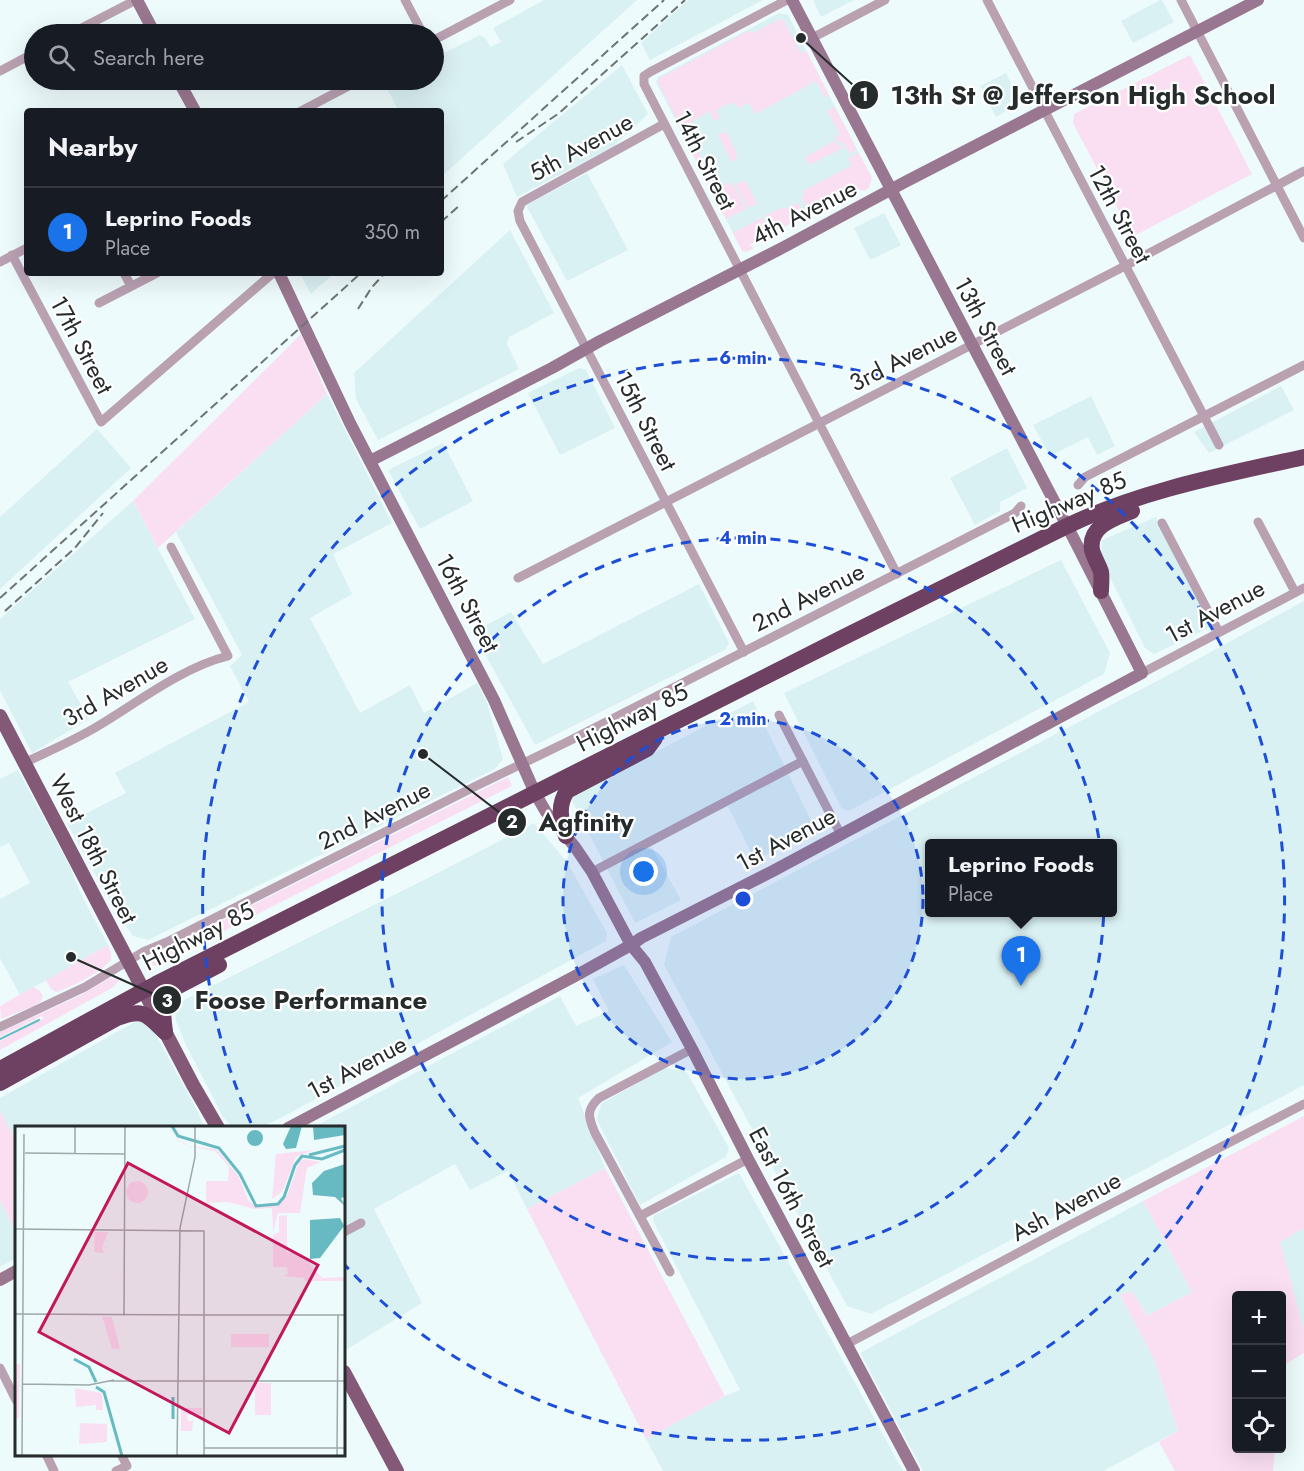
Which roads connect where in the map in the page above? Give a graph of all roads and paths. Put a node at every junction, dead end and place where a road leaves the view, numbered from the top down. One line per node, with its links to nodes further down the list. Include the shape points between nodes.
1 (136, 0): 9 (street); 10 (street)
2 (405, 0): 11 (street)
3 (510, 0): 13 (street)
4 (790, 0): 14 (street, 13th Street); 17 (street, 5th Avenue, via 650,72 644,76)
5 (885, 0): 14 (street)
6 (987, 0): 22 (street, 12th Street)
7 (1180, 0): 12 (street)
8 (1258, 0): 12 (street, 4th Avenue)
9 (89, 24)
10 (149, 24)
11 (418, 24)
12 (1197, 32): 22 (street, 4th Avenue); 25 (street)
13 (444, 35)
14 (812, 38): 26 (street, 13th Street)
15 (24, 58): 16 (street)
16 (0, 71)
17 (644, 84): 23 (street, 14th Street)
18 (183, 90): 20 (street)
19 (341, 90): 21 (street)
20 (193, 108)
21 (307, 108)
22 (1044, 110): 26 (street, 4th Avenue); 32 (street, 12th Street)
23 (664, 124): 27 (street, 5th Avenue, via 522,202); 33 (street, 14th Street)
24 (1304, 171): 25 (street, 3rd Avenue)
25 (1276, 185): 28 (street); 32 (street, 3rd Avenue)
26 (891, 190): 33 (street, 4th Avenue); 40 (street, 13th Street)
27 (520, 207): 41 (street, 15th Street, via 520,221)
28 (1304, 238)
29 (24, 249): 30 (street)
30 (12, 255): 31 (street); 36 (street, 17th Street, via 101,422)
31 (1, 260)
32 (1125, 266): 40 (street, 3rd Avenue); 43 (street, 12th Street)
33 (739, 269): 41 (street, 4th Avenue); 44 (street, 14th Street)
34 (126, 276): 38 (street)
35 (151, 276): 38 (street)
36 (270, 276)
37 (280, 276): 47 (street, 16th Street)
38 (131, 286): 39 (street)
39 (99, 303)
40 (972, 345): 44 (street, 3rd Avenue); 54 (street, 13th Street)
41 (586, 348): 47 (street, 4th Avenue); 50 (street, 15th Street)
42 (1304, 365): 43 (street)
43 (1203, 416): 45 (street, 12th Street); 49 (street)
44 (819, 424): 50 (street, 3rd Avenue); 56 (street, 14th Street)
45 (1219, 446)
46 (1304, 457): 48 (highway, Highway 85)
47 (370, 461): 68 (street, 16th Street, via 484,679)
48 (1189, 483): 54 (highway, Highway 85, via 1137,498); 59 (highway, via 1168,499 1102,525 1092,542 1102,573)
49 (1078, 484)
50 (666, 502): 57 (street, 3rd Avenue); 61 (street, 15th Street)
51 (1021, 506): 56 (street, 2nd Avenue, via 1015,513)
52 (1258, 522): 58 (street)
53 (1162, 523): 60 (street)
54 (1067, 526): 59 (street, 13th Street); 65 (highway, Highway 85)
55 (171, 547): 67 (street, 3rd Avenue, via 228,657 189,670 95,728)
56 (897, 574): 61 (street, 2nd Avenue)
57 (518, 578)
58 (1300, 590): 60 (street, 1st Avenue)
59 (1101, 591): 62 (street, 13th Street)
60 (1219, 632): 62 (street, 1st Avenue)
61 (744, 652): 68 (street, 2nd Avenue)
62 (1142, 673): 70 (street, 1st Avenue)
63 (779, 715): 66 (street)
64 (0, 716): 67 (main road, West 18th Street)
65 (661, 730): 69 (highway, Highway 85); 71 (highway, via 647,749 567,791 560,806)
66 (803, 761): 70 (street); 72 (street)
67 (24, 763): 75 (main road, West 18th Street)
68 (522, 764): 69 (street, 16th Street); 75 (street, 2nd Avenue)
69 (535, 793): 71 (street, 16th Street); 73 (highway, Highway 85)
70 (841, 835): 74 (street, 1st Avenue)
71 (566, 836): 72 (street, 16th Street)
72 (592, 872): 74 (street, 16th Street)
73 (264, 930): 76 (highway, Highway 85); 78 (highway, via 250,950 169,993 162,1008)
74 (631, 945): 79 (street, East 16th Street, via 645,962); 84 (street, 1st Avenue)
75 (128, 961): 76 (main road, West 18th Street); 77 (street, 2nd Avenue, via 85,987)
76 (144, 990): 78 (main road, West 18th Street); 80 (highway, Highway 85)
77 (0, 1026)
78 (165, 1032): 81 (highway, via 145,1014 129,1014); 83 (main road, West 18th Street)
79 (692, 1049): 85 (street, East 16th Street); 86 (street, via 599,1098 589,1112 590,1123)
80 (0, 1069)
81 (0, 1083)
82 (1304, 1104): 92 (street, Ash Avenue)
83 (217, 1126)
84 (292, 1126)
85 (748, 1159): 86 (street); 92 (street, East 16th Street)
86 (640, 1216): 90 (street)
87 (361, 1223): 88 (street)
88 (345, 1231)
89 (15, 1272): 91 (street)
90 (670, 1272)
91 (0, 1280)
92 (847, 1344): 101 (street, East 16th Street)
93 (0, 1368): 95 (street)
94 (345, 1374): 100 (main road)
95 (15, 1398)
96 (46, 1456): 98 (street)
97 (122, 1456): 99 (street, via 127,1466)
98 (54, 1471)
99 (117, 1471)
100 (397, 1471)
101 (914, 1471)

